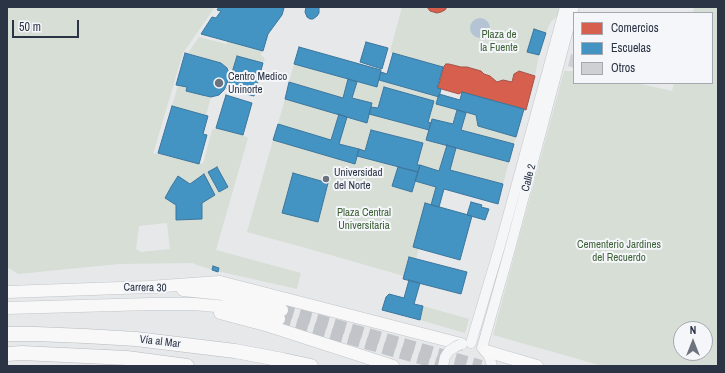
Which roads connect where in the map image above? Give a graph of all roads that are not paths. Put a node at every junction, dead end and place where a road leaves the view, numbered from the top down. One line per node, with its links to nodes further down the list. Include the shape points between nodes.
1 (565, 7): 3 (street, Calle 2)
2 (574, 7): 4 (street, Calle 2)
3 (501, 242): 4 (street); 10 (street, Calle 2)
4 (511, 245): 11 (street, Calle 2)
5 (149, 287): 6 (main road, Carrera 30); 7 (main road, Carrera 30, via 222,294 280,315 194,304); 10 (main road, via 220,282)
6 (7, 292)
7 (151, 304): 8 (main road, Carrera 30); 15 (main road, via 201,309 230,316)
8 (7, 308)
9 (7, 334): 14 (highway, Vía al Mar, via 136,339 235,351)
10 (466, 344): 11 (street); 16 (street, bridge, via 449,351)
11 (485, 351): 17 (street); 18 (main road)
12 (7, 354): 13 (highway, Vía al Mar, via 127,358)
13 (187, 366)
14 (311, 366)
15 (393, 366)
16 (443, 366)
17 (492, 366)
18 (538, 366)

